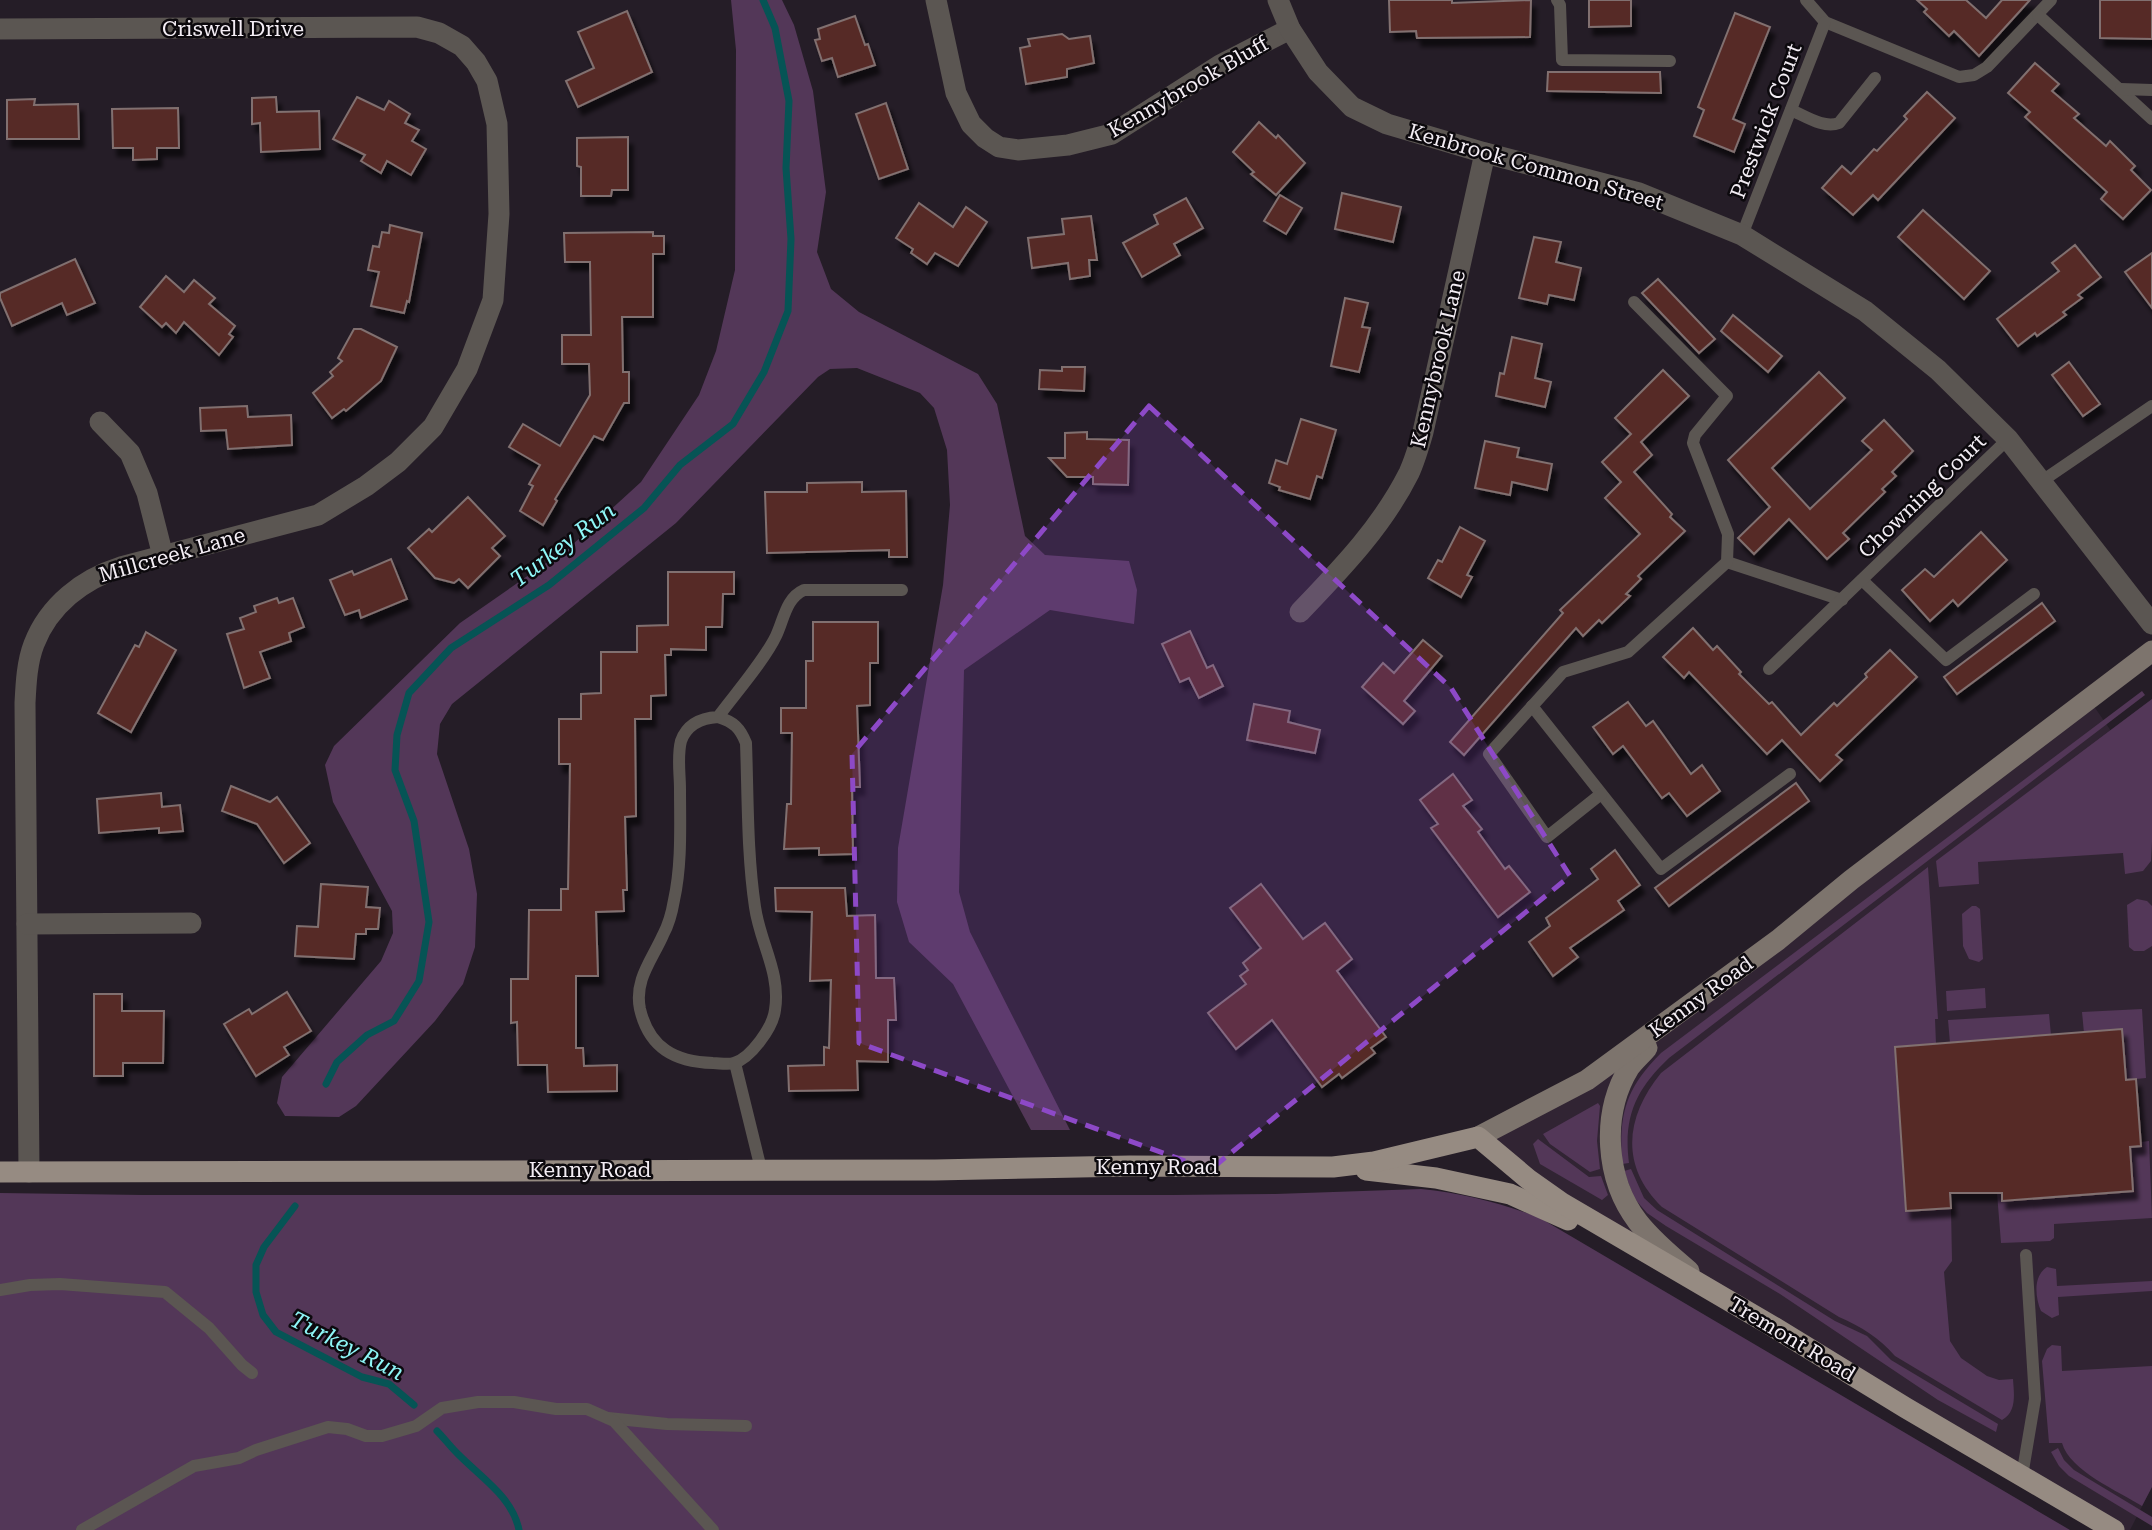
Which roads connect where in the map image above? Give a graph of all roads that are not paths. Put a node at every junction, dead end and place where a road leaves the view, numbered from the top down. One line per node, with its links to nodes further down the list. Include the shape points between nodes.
1 (936, 0): 9 (street, Kennybrook Bluff, via 956,93 971,124 999,147 1017,150 1068,145 1112,134 1220,65)
2 (1278, 0): 9 (street, Kenbrook Common Street)
3 (1557, 0): 11 (lane, via 1562,60)
4 (1806, 0): 7 (lane)
5 (2051, 0): 6 (lane)
6 (2038, 15): 7 (lane, via 1987,67 1974,75 1959,76); 13 (lane)
7 (1825, 22): 15 (lane, Prestwick Court)
8 (0, 29): 10 (street, Criswell Drive, via 417,27)
9 (1290, 29): 17 (street, Kenbrook Common Street, via 1318,72 1352,107 1387,124)
10 (462, 46): 24 (street, Millcreek Lane, via 487,81 497,124 499,214 493,300 467,369 433,427 398,462 318,515)
11 (1670, 61)
12 (1875, 78): 15 (lane, via 1839,123 1826,125)
13 (2121, 89): 14 (lane); 16 (lane)
14 (2152, 90)
15 (1791, 110): 18 (lane, Prestwick Court)
16 (2152, 119)
17 (1485, 153): 18 (street, Kenbrook Common Street, via 1639,193); 30 (street, Kennybrook Lane, via 1423,432 1410,471 1365,543)
18 (1742, 235): 22 (street, Kenbrook Common Street, via 1865,311 1938,370)
19 (1634, 302): 25 (lane, via 1727,396 1693,443 1728,534)
20 (2152, 406): 23 (lane)
21 (100, 422): 24 (street, via 130,453 147,493)
22 (2008, 439): 23 (street, Kenbrook Common Street); 26 (lane, Chowning Court)
23 (2042, 481): 31 (street, Kenbrook Common Street)
24 (163, 555): 39 (street, Millcreek Lane, via 85,582 47,620 34,644 25,703)
25 (1727, 562): 29 (lane); 34 (lane, via 1628,652 1563,672)
26 (1862, 580): 28 (lane, Chowning Court, via 1946,660); 29 (lane, Chowning Court)
27 (902, 590): 35 (lane, via 796,593 775,638)
28 (2034, 594)
29 (1842, 600): 33 (lane, Chowning Court)
30 (1300, 612)
31 (2152, 624)
32 (2152, 651): 40 (main road, Kenny Road)
33 (1769, 669)
34 (1532, 706): 37 (lane); 37 (lane, via 1489,754 1547,837)
35 (718, 718): 41 (lane, via 731,721 746,743 751,879 757,922 773,966 776,990 768,1030); 41 (lane, via 692,724 682,740 675,897 638,992 646,1026 655,1042 671,1055 692,1062)
36 (1790, 774): 37 (lane, via 1661,869)
37 (1601, 794)
38 (191, 923): 39 (street)
39 (27, 924): 46 (street, Millcreek Lane)
40 (1679, 1013): 42 (main road, Kenny Road, via 1587,1080); 49 (main road, via 1630,1066 1616,1096 1609,1124 1614,1170 1638,1223)
41 (735, 1063): 44 (lane)
42 (1478, 1137): 43 (main road, Kenny Road); 49 (main road, Tremont Road, via 1562,1203)
43 (1333, 1167): 44 (main road, Kenny Road); 49 (main road, via 1436,1178 1510,1194 1589,1230 1707,1297)
44 (761, 1169): 46 (main road, Kenny Road)
45 (0, 1172): 46 (main road, Kenny Road)
46 (29, 1172)
47 (2026, 1255): 53 (lane, via 2035,1399)
48 (0, 1290): 50 (lane, via 60,1284 165,1292 209,1328)
49 (1727, 1300): 53 (main road, Tremont Road)
50 (252, 1373)
51 (608, 1418): 52 (lane); 54 (lane, via 587,1409 478,1402 442,1408 416,1426 382,1436 328,1427 239,1458 194,1466); 55 (lane)
52 (746, 1426)
53 (2022, 1476): 56 (main road, Tremont Road)
54 (82, 1530)
55 (713, 1530)
56 (2113, 1530)

